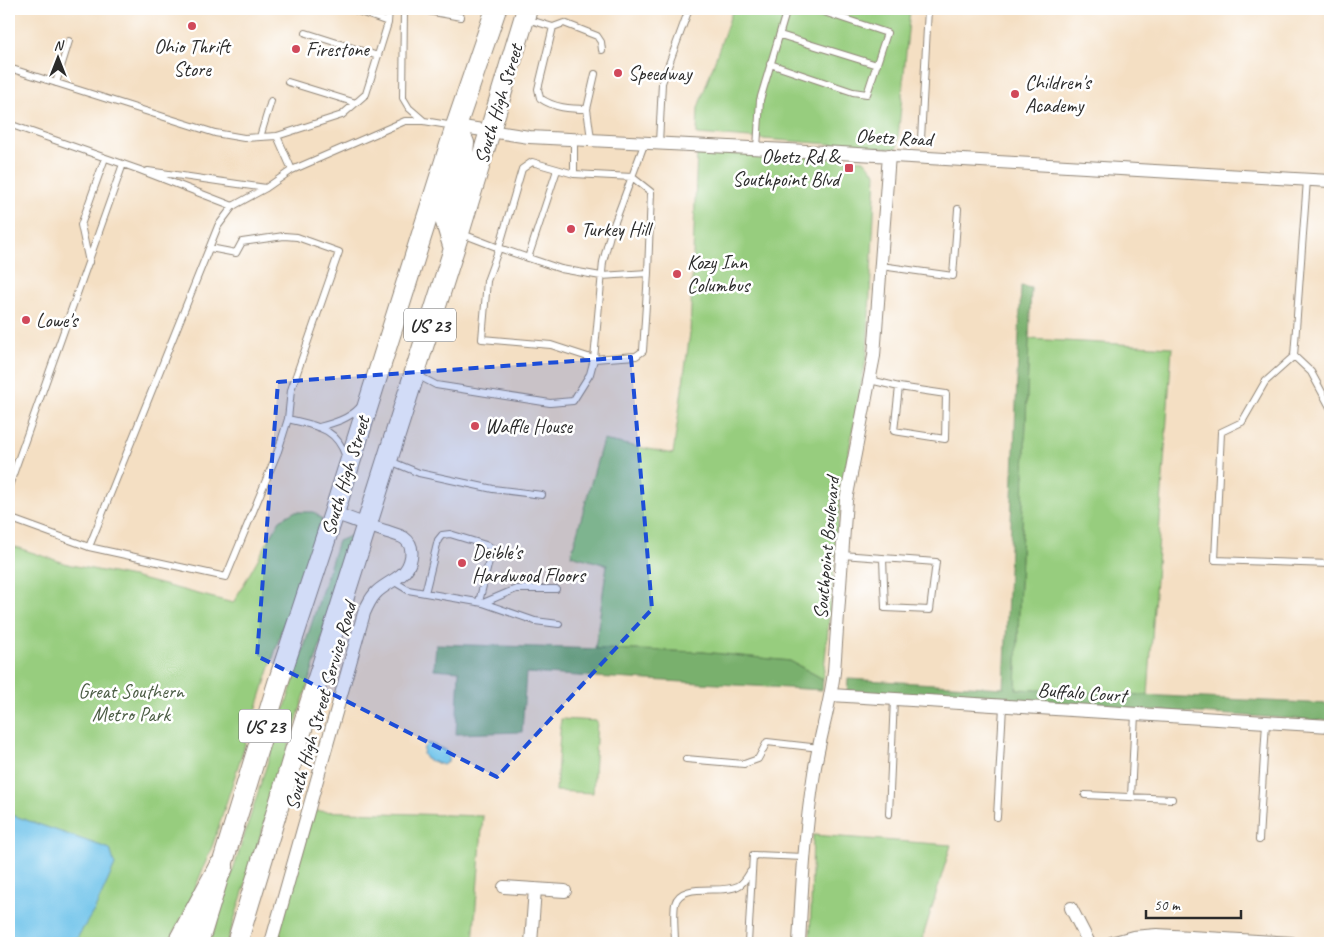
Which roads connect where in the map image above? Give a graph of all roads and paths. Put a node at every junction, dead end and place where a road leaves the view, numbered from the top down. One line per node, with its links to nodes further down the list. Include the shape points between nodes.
1 (352, 9): 13 (lane)
2 (389, 9): 13 (lane)
3 (404, 9): 4 (lane); 29 (lane, via 403,98)
4 (410, 9)
5 (417, 9): 12 (lane)
6 (496, 9): 31 (main road, South High Street / US 23)
7 (690, 9): 39 (lane, via 662,84)
8 (787, 9): 16 (lane)
9 (815, 9): 21 (lane, via 887,33)
10 (928, 9): 37 (lane)
11 (525, 13): 14 (lane); 32 (main road, South High Street / US 23)
12 (461, 17)
13 (388, 22): 19 (lane)
14 (553, 27): 18 (lane, via 564,22 597,36); 28 (lane, via 538,89 540,98 570,109)
15 (306, 34): 19 (lane)
16 (780, 35): 20 (lane); 21 (lane)
17 (69, 41): 25 (lane)
18 (602, 50)
19 (378, 56): 27 (lane, via 366,94)
20 (770, 64): 21 (lane, via 867,94); 40 (lane, via 760,100)
21 (877, 65)
22 (9, 68): 25 (lane)
23 (595, 74): 28 (lane)
24 (288, 82): 27 (lane)
25 (56, 83): 34 (lane, via 216,133)
26 (271, 100): 34 (lane)
27 (356, 104): 33 (lane, via 342,115)
28 (586, 109): 36 (lane)
29 (424, 121): 31 (lane); 45 (lane, via 405,121)
30 (9, 124): 42 (lane)
31 (456, 126): 32 (street, Obetz Road); 54 (main road, via 464,143 463,152 445,219); 67 (main road, South High Street / US 23)
32 (489, 131): 35 (street, Obetz Road, via 529,138); 54 (main road, South High Street / US 23)
33 (277, 136): 34 (lane); 45 (lane)
34 (260, 137)
35 (574, 139): 36 (street, Obetz Road); 47 (lane)
36 (591, 139): 38 (street, Obetz Road)
37 (921, 139)
38 (645, 142): 39 (street, Obetz Road); 48 (lane)
39 (659, 143): 40 (street, Obetz Road)
40 (757, 148): 41 (street, Obetz Road)
41 (889, 155): 49 (street, Obetz Road); 59 (street, Southpoint Boulevard)
42 (105, 158): 43 (lane); 58 (lane, via 81,225)
43 (123, 164): 44 (lane); 58 (lane)
44 (140, 170): 51 (lane); 52 (lane)
45 (292, 170): 51 (lane)
46 (557, 170): 47 (lane); 56 (lane, via 532,162 522,169); 57 (lane)
47 (574, 174): 48 (lane)
48 (632, 177): 60 (lane, via 651,192); 61 (lane, via 610,234)
49 (1307, 180): 50 (street, Obetz Road); 62 (lane)
50 (1330, 181)
51 (266, 188): 52 (lane)
52 (233, 206): 55 (lane, via 218,226)
53 (958, 209): 59 (lane, via 953,276)
54 (457, 241): 56 (lane); 64 (main road, South High Street / US 23)
55 (210, 248): 69 (lane, via 236,254 242,242 284,236 297,237 339,252 291,390); 78 (lane)
56 (499, 248): 57 (lane); 63 (lane, via 487,281 482,339 551,345)
57 (528, 258): 61 (lane, via 561,269)
58 (89, 262): 73 (lane)
59 (881, 266): 65 (street, Southpoint Boulevard)
60 (648, 273): 61 (lane); 63 (lane, via 642,351 636,356)
61 (601, 276): 63 (lane)
62 (1294, 356): 68 (lane, via 1311,372); 81 (lane, via 1265,382 1242,422 1221,432 1215,560)
63 (594, 359): 64 (lane, via 590,374 573,400 550,403 436,385)
64 (414, 374): 71 (main road, South High Street / US 23)
65 (870, 380): 66 (lane); 79 (street, Southpoint Boulevard, via 846,500)
66 (899, 387): 66 (lane, via 946,394 945,439 894,432)
67 (370, 394): 70 (lane, via 355,413); 72 (main road, South High Street / US 23)
68 (1330, 407)
69 (288, 419): 70 (lane); 78 (lane, via 226,577)
70 (319, 427): 72 (lane, via 334,436 343,448)
71 (387, 459): 74 (lane, via 419,473 494,489); 77 (main road, South High Street / US 23)
72 (349, 466): 75 (main road, South High Street / US 23)
73 (9, 486)
74 (542, 495)
75 (334, 513): 77 (street, South High Street Service Road); 102 (main road, South High Street / US 23)
76 (9, 518): 78 (lane)
77 (367, 525): 82 (street, South High Street Service Road, via 403,538 410,546 409,563); 110 (main road, South High Street / US 23)
78 (89, 547)
79 (842, 555): 80 (lane); 87 (street, Southpoint Boulevard)
80 (883, 559): 80 (lane, via 936,562 930,610 884,608)
81 (1330, 564)
82 (392, 580): 84 (lane, via 408,590); 111 (street, South High Street Service Road, via 371,598 364,613)
83 (556, 589): 85 (lane, via 516,589)
84 (425, 594): 85 (lane); 85 (lane, via 438,540 442,535 450,534 492,549)
85 (481, 603): 86 (lane, via 535,621)
86 (558, 624)
87 (831, 695): 88 (street, Buffalo Court); 93 (street, Southpoint Boulevard)
88 (894, 699): 89 (street, Buffalo Court); 98 (lane)
89 (1003, 706): 90 (street, Buffalo Court); 99 (lane)
90 (1136, 714): 91 (street, Buffalo Court); 96 (lane)
91 (1266, 722): 92 (street, Buffalo Court); 100 (lane)
92 (1330, 726)
93 (820, 748): 94 (lane, via 767,742 758,760 744,764); 101 (street, Southpoint Boulevard, via 810,798)
94 (686, 759)
95 (1085, 795): 96 (lane)
96 (1131, 797): 97 (lane)
97 (1172, 799)
98 (889, 814)
99 (997, 817)
100 (1259, 840)
101 (804, 856): 103 (lane, via 753,855); 115 (street, Southpoint Boulevard)
102 (221, 868): 108 (highway); 109 (main road, South High Street / US 23)
103 (752, 870): 113 (lane, via 743,882 732,888 690,890 680,894 675,903); 114 (lane)
104 (504, 887): 105 (street)
105 (535, 889): 106 (street); 112 (street)
106 (564, 891)
107 (1070, 908): 116 (street)
108 (180, 943)
109 (198, 943)
110 (237, 943)
111 (271, 943)
112 (531, 943)
113 (675, 943)
114 (748, 943)
115 (799, 943)
116 (1089, 943)
117 (1111, 943): 118 (street, via 1157,935)
118 (1292, 943)

